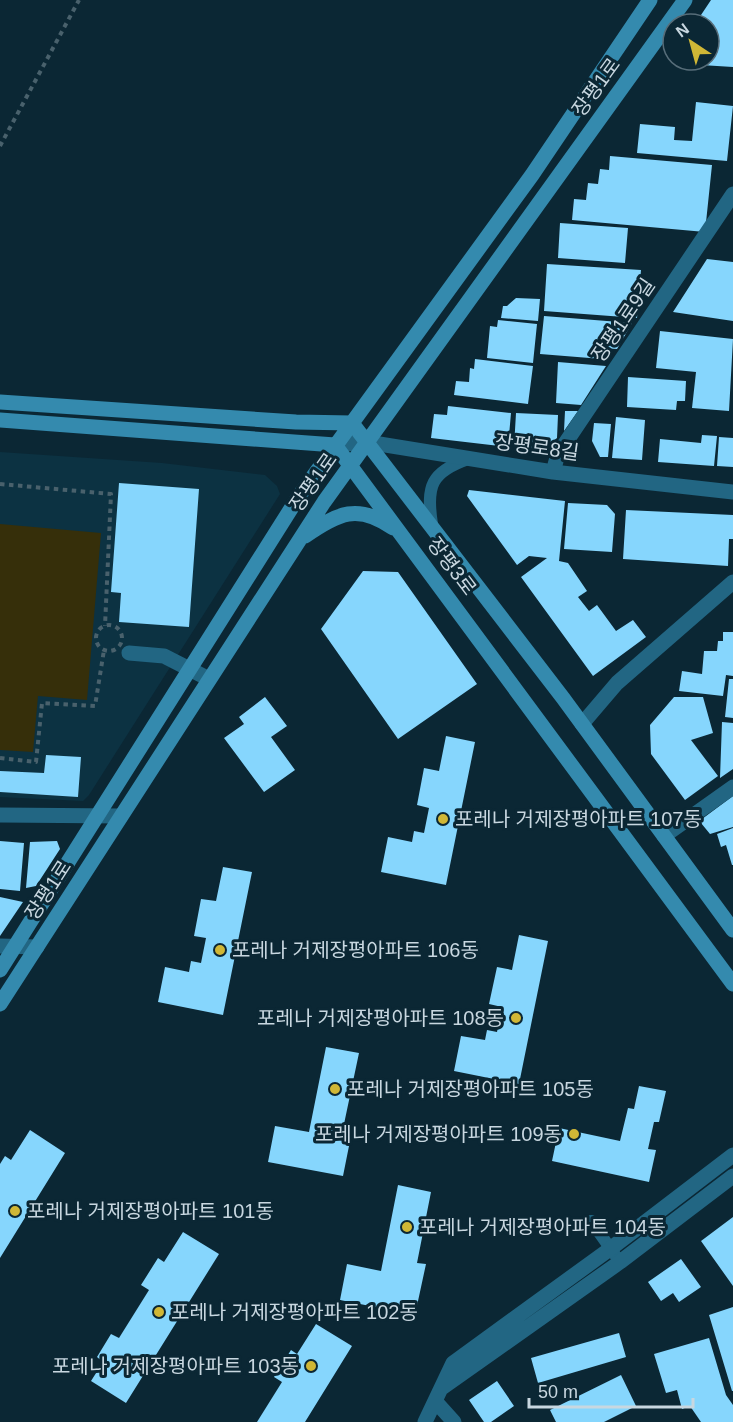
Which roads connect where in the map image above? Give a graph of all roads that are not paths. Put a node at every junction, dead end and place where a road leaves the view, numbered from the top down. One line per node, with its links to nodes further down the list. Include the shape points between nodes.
1 (650, 0): 6 (street, 장평1로, via 532,175)
2 (685, 0): 7 (street, 장평1로)
3 (733, 194): 11 (street, 장평1로9길, via 558,454)
4 (0, 402): 6 (street, via 296,423)
5 (0, 420): 8 (street)
6 (352, 423): 7 (street, 장평3로); 8 (street, 장평1로)
7 (367, 442): 8 (street, 장평로8길); 9 (street, 장평로8길); 10 (street, 장평1로); 13 (street, 장평3로)
8 (335, 445): 10 (street, 장평3로); 18 (street, 장평1로)
9 (468, 459): 11 (street, 장평로8길); 13 (lane, via 445,467 437,476 430,489)
10 (350, 465): 14 (street, 장평3로); 15 (street, 장평1로)
11 (553, 472): 12 (street, 장평로8길)
12 (733, 492)
13 (432, 524): 20 (street, 장평3로)
14 (401, 533): 15 (street, via 371,514 358,512 337,517); 30 (street, 장평3로)
15 (300, 540): 19 (street, 장평1로)
16 (733, 582): 20 (street, via 617,683)
17 (129, 653): 18 (street, via 164,656)
18 (190, 669): 19 (street); 23 (street, 장평1로)
19 (209, 679): 24 (street, 장평1로)
20 (582, 724): 25 (street, 장평3로)
21 (733, 787): 25 (street)
22 (0, 815): 23 (street)
23 (98, 816): 24 (street); 27 (street, 장평1로)
24 (121, 816): 28 (street, 장평1로)
25 (664, 836): 26 (street, 장평3로)
26 (733, 930)
27 (8, 946): 28 (street); 29 (street, 장평1로)
28 (37, 947): 31 (street, 장평1로)
29 (0, 970)
30 (733, 984)
31 (0, 1004)
32 (733, 1155): 35 (street)
33 (733, 1176): 36 (street)
34 (591, 1221): 35 (lane)
35 (610, 1249): 36 (lane); 37 (street, via 453,1363)
36 (620, 1262): 37 (street)
37 (439, 1395): 38 (street); 39 (street)
38 (425, 1422)
39 (453, 1422)

